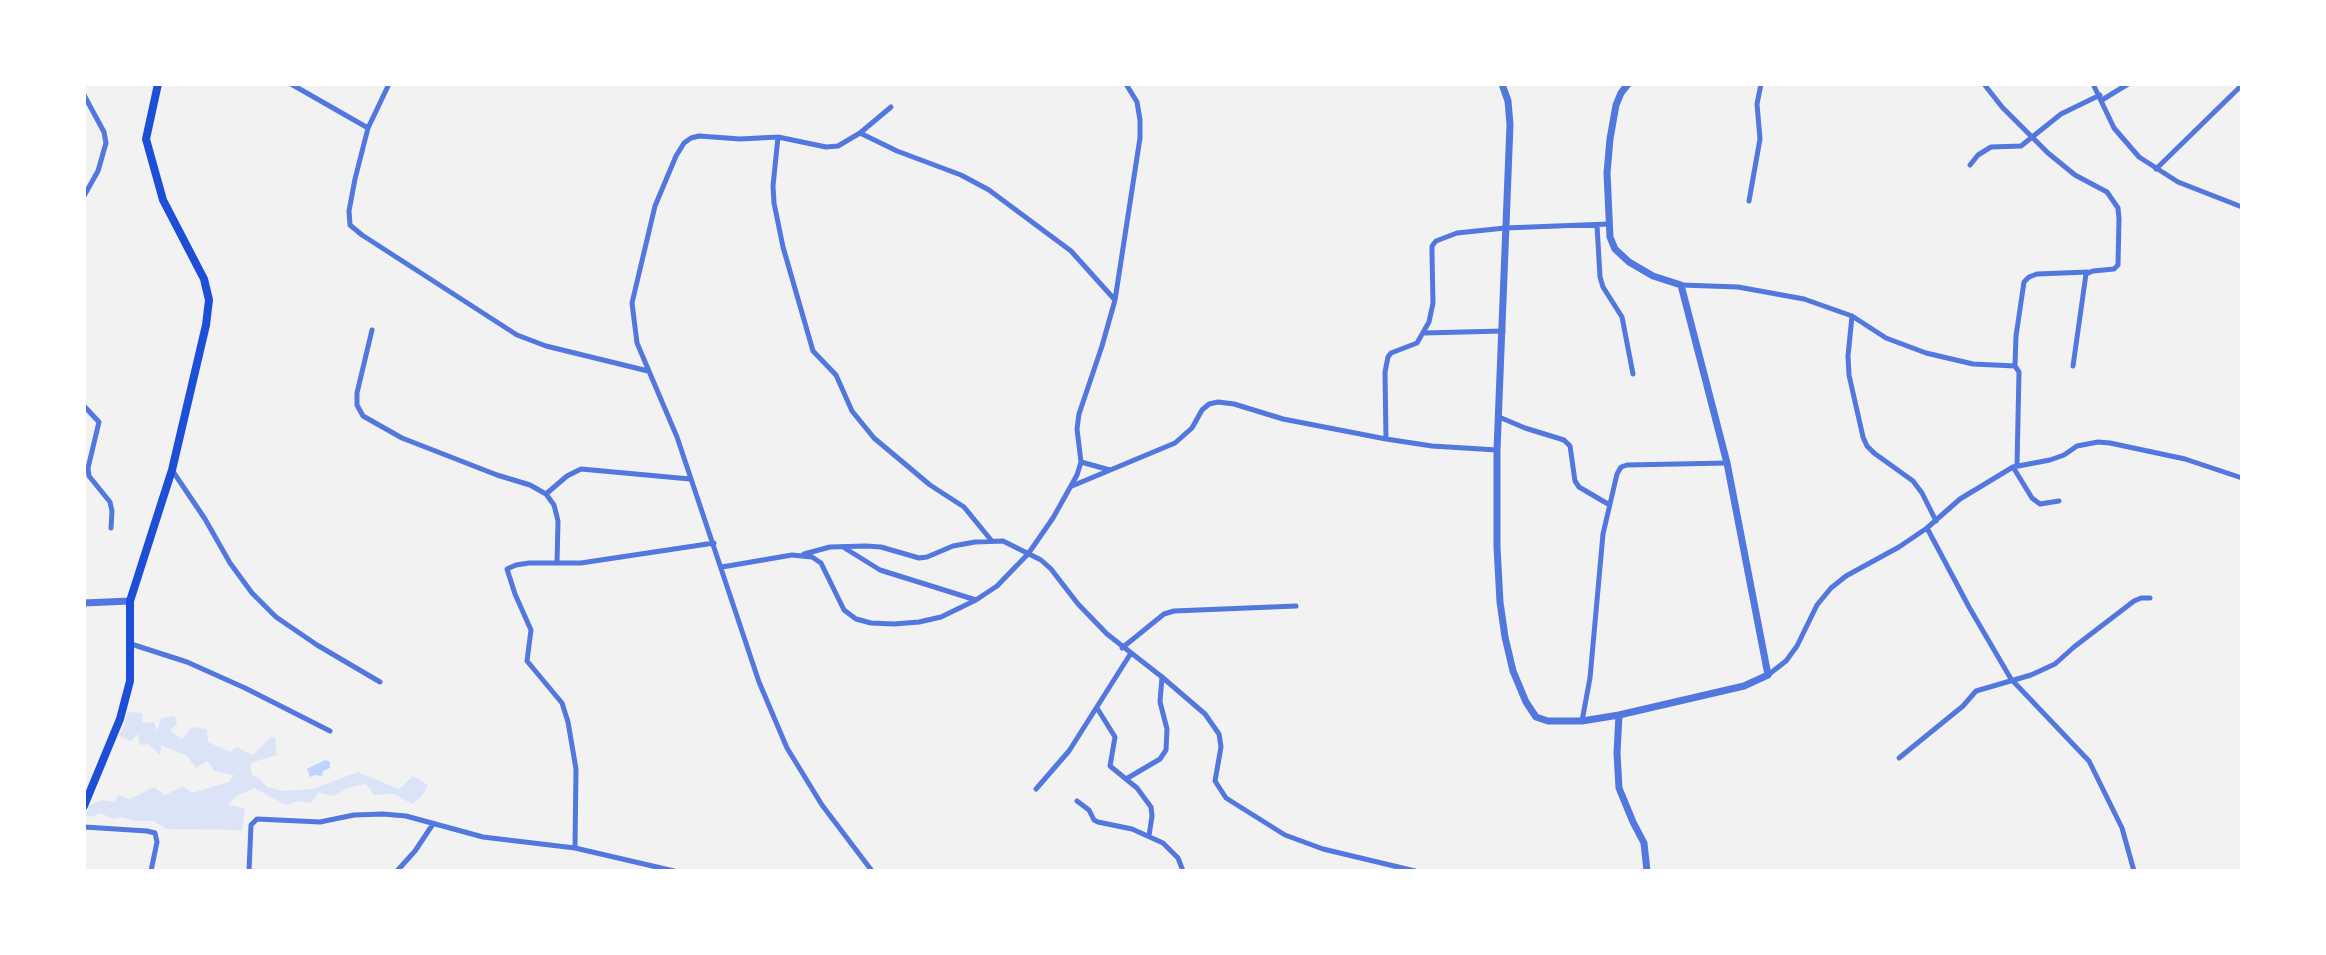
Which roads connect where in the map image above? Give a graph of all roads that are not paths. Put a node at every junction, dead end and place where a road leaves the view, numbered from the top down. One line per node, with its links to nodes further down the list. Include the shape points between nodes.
1 (158, 84): 45 (main road, via 146,139 163,200 204,279 209,300)
2 (291, 84): 15 (street)
3 (389, 84): 15 (street)
4 (1126, 84): 29 (street, via 1137,102 1140,138)
5 (1502, 84): 26 (street, via 1510,125)
6 (1628, 84): 24 (street, via 1616,105 1610,139)
7 (1761, 84): 22 (street, via 1757,104 1760,139)
8 (1984, 84): 18 (street)
9 (2093, 84): 13 (street)
10 (2128, 84): 13 (street)
11 (2242, 85): 20 (street)
12 (84, 95): 21 (street, via 106,143 99,171)
13 (2101, 98): 18 (street, via 2061,114); 20 (street, via 2122,139)
14 (891, 107): 16 (street)
15 (368, 128): 36 (street, via 349,212 355,230 517,335)
16 (860, 133): 17 (street, via 838,146 826,147); 29 (street, via 989,190 1071,251)
17 (778, 136): 36 (street, via 699,136 684,143 676,156 655,206 632,303 637,343); 56 (street, via 774,203 813,351 836,375 852,411 874,438 930,485 964,507)
18 (2032, 136): 19 (street, via 2020,146 1985,150); 27 (street, via 2068,170 2107,192 2116,203 2118,265)
19 (1970, 165)
20 (2156, 169): 23 (street)
21 (84, 196)
22 (1749, 201)
23 (2242, 207)
24 (1608, 224): 25 (street); 28 (street, via 1615,249 1629,262 1653,276)
25 (1597, 225): 26 (street); 37 (street, via 1600,278 1622,317)
26 (1505, 228): 32 (street); 33 (street, via 1457,233 1436,240 1432,246 1433,303)
27 (2088, 272): 34 (street, via 2037,274 2024,282); 35 (street)
28 (1681, 285): 30 (street, via 1776,292); 43 (street)
29 (1115, 300): 42 (street, via 1077,421)
30 (1852, 316): 34 (street, via 1886,338 1926,353 1972,364); 53 (street, via 1849,375 1867,446 1913,481)
31 (372, 330): 50 (street, via 357,393 357,405 363,416 402,438)
32 (1503, 331): 33 (street); 39 (street)
33 (1424, 333): 40 (street, via 1417,343 1388,357)
34 (2015, 366): 44 (street, via 2019,372)
35 (2073, 366)
36 (648, 371): 48 (street, via 662,397)
37 (1633, 374)
38 (84, 406): 54 (street, via 99,422 88,468 89,476 110,502)
39 (1499, 417): 41 (street); 52 (street, via 1564,441 1570,447 1579,487)
40 (1386, 439): 41 (street); 46 (street, via 1218,402 1202,410 1192,428 1175,443)
41 (1497, 450): 77 (street, via 1500,602 1513,670 1536,717)
42 (1081, 462): 46 (street); 49 (street)
43 (1727, 463): 52 (street, via 1621,467); 71 (street)
44 (2015, 466): 47 (street, via 2050,460 2077,446 2110,442 2185,459); 51 (street, via 2032,498 2040,504); 53 (street, via 1960,500)
45 (172, 470): 65 (main road); 74 (street, via 252,593 276,617)
46 (1110, 470): 49 (street)
47 (2242, 478)
48 (690, 479): 50 (street, via 581,469); 57 (street)
49 (1072, 486): 59 (street)
50 (546, 494): 61 (street, via 558,521)
51 (2059, 501)
52 (1608, 504): 77 (street)
53 (1936, 521): 55 (street)
54 (111, 528)
55 (1927, 528): 71 (street, via 1830,588 1797,646); 73 (street)
56 (991, 540): 58 (street, via 962,543 919,558 881,547); 59 (street, via 1003,541)
57 (714, 543): 61 (street, via 581,563); 62 (street)
58 (842, 546): 60 (street); 64 (street, via 880,570)
59 (1028, 554): 64 (street, via 997,586); 69 (street, via 1051,569 1078,604)
60 (803, 555): 62 (street); 64 (street, via 821,563 844,610 871,623 919,622)
61 (557, 563): 87 (street, via 529,563 507,569 531,630 527,661 562,703 568,722 576,769)
62 (722, 567): 93 (street, via 759,682 787,748 822,806)
63 (2150, 598): 73 (street, via 2134,601 2055,664)
64 (976, 600)
65 (130, 601): 66 (street); 68 (main road)
66 (84, 603)
67 (1296, 606): 69 (street, via 1174,611)
68 (131, 644): 78 (street, via 188,662); 83 (main road, via 130,681 120,719)
69 (1122, 648): 70 (street)
70 (1131, 653): 72 (street); 75 (street)
71 (1768, 675): 76 (street, via 1743,686)
72 (1162, 677): 80 (street, via 1160,702 1168,738 1166,750 1160,759); 95 (street, via 1205,714 1219,734 1221,747 1215,781 1226,798 1285,835 1323,849)
73 (2011, 679): 79 (street, via 1976,691); 97 (street, via 2089,762 2122,828)
74 (380, 682)
75 (1097, 708): 80 (street, via 1115,737 1110,766); 81 (street, via 1069,751)
76 (1619, 715): 77 (street); 96 (street, via 1619,788 1644,843)
77 (1582, 721)
78 (330, 731)
79 (1899, 758)
80 (1126, 779): 86 (street, via 1151,807)
81 (1036, 789)
82 (1077, 801): 86 (street, via 1098,822)
83 (84, 806)
84 (433, 824): 87 (street, via 483,837); 88 (street, via 383,814 354,814 320,822 257,819 250,825); 91 (street)
85 (84, 828): 89 (street, via 155,833)
86 (1149, 836): 94 (street, via 1172,851)
87 (575, 848): 92 (street)
88 (249, 868): 90 (street)
89 (151, 871)
90 (242, 871)
91 (397, 871)
92 (674, 871)
93 (872, 871)
94 (1183, 871)
95 (1415, 871)
96 (1647, 871)
97 (2134, 871)

